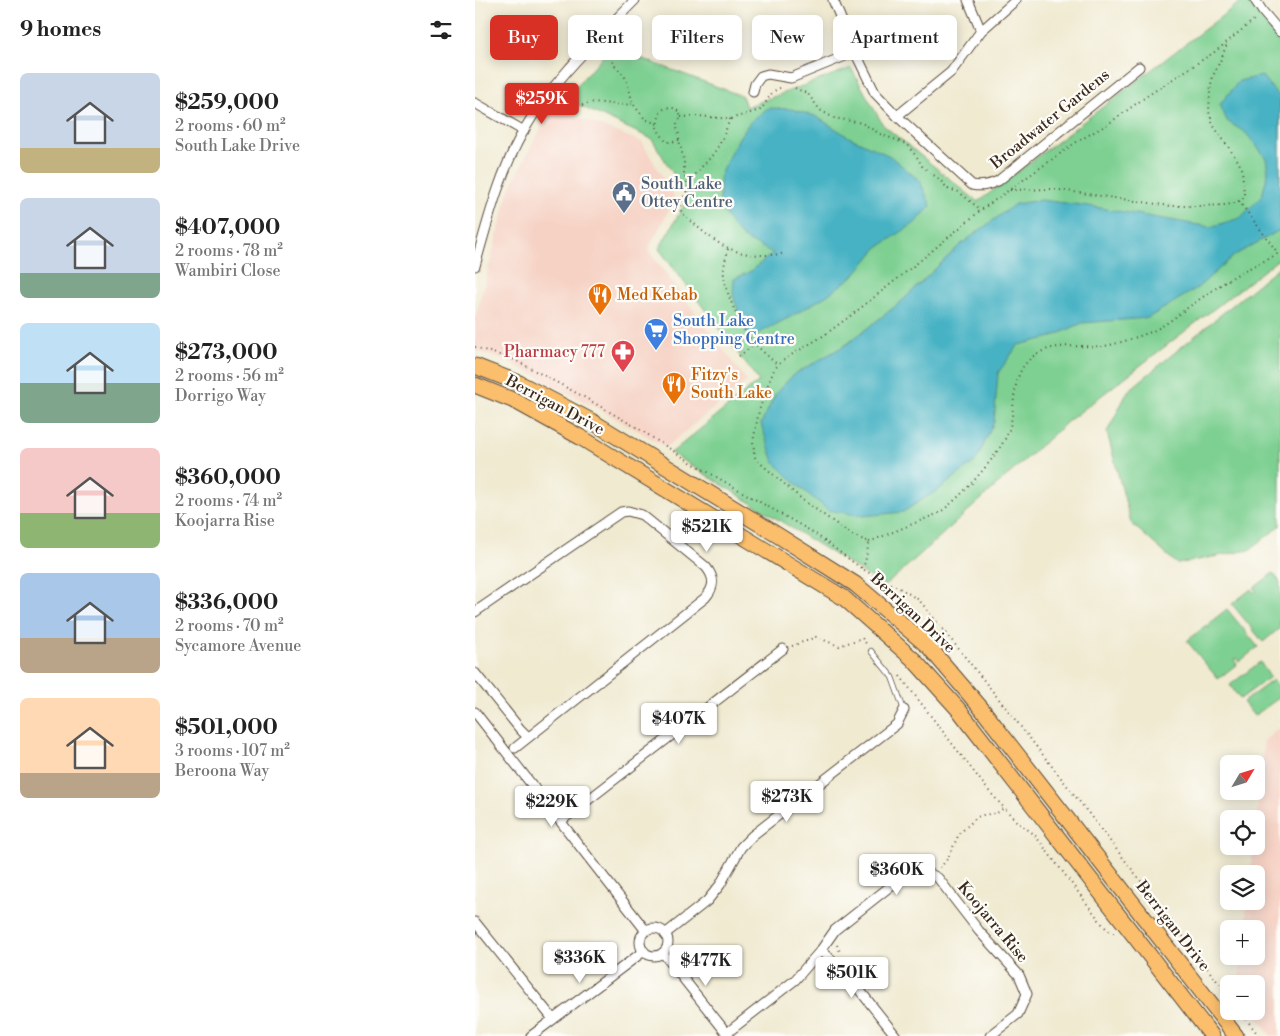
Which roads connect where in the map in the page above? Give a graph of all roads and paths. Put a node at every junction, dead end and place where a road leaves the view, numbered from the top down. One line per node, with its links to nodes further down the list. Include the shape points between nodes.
1 (635, 0): 16 (street, via 571,66)
2 (833, 0): 6 (street, Broadwater Gardens)
3 (968, 0): 8 (street)
4 (1016, 0): 8 (street)
5 (1255, 0): 9 (street)
6 (839, 15)
7 (1259, 16): 10 (path)
8 (981, 31): 19 (street, via 951,72)
9 (1280, 32)
10 (1227, 42): 26 (path); 27 (path, via 1212,78 1209,112 1213,126 1242,169 1244,194)
11 (612, 60): 18 (path, via 624,75)
12 (835, 60): 15 (street, via 791,78 761,76)
13 (859, 60): 19 (street, Broadwater Gardens, via 875,93)
14 (1139, 67): 19 (street, Broadwater Gardens, via 990,185 972,185)
15 (753, 92)
16 (544, 100): 18 (path, via 576,107 593,102); 23 (street)
17 (475, 103): 23 (street)
18 (633, 104): 22 (path, via 645,119)
19 (897, 116)
20 (681, 117): 21 (path); 22 (path, via 676,108 667,107 660,111); 24 (path, via 677,124)
21 (730, 119): 25 (path, via 719,146 695,175); 28 (path, via 761,110 771,93 790,85 808,94 820,110 834,118 862,123 906,144 922,166 948,189 959,192)
22 (657, 125): 24 (path, via 666,142)
23 (524, 131): 32 (street, via 502,177)
24 (679, 140): 25 (path)
25 (689, 188): 29 (path, via 681,212)
26 (1009, 190): 27 (path, via 1053,189 1170,206 1224,205); 28 (path)
27 (1239, 201): 30 (path)
28 (981, 210): 36 (path, via 853,314)
29 (728, 249): 31 (path, via 757,255); 33 (path, via 724,276 726,287)
30 (1279, 252): 42 (path, via 1232,277 1150,332 1105,346 1056,348 1037,354 1019,373 1013,412 1001,446 961,495 939,513)
31 (785, 253)
32 (475, 266)
33 (755, 344): 35 (path); 36 (path)
34 (475, 347): 39 (path, via 511,358)
35 (739, 356)
36 (778, 365): 42 (path, via 759,411 753,442 755,457 804,501 852,535)
37 (475, 366): 40 (main road, Berrigan Drive, via 519,383 593,422)
38 (475, 385): 41 (main road, Berrigan Drive, via 515,401)
39 (657, 440)
40 (646, 455): 41 (main road); 71 (main road, Berrigan Drive, via 855,584 928,646 981,708)
41 (636, 471): 70 (main road, Berrigan Drive, via 844,598 913,659 959,710)
42 (869, 542): 43 (path)
43 (861, 568)
44 (475, 612): 52 (street, via 621,512 642,515 711,573 713,586 705,598)
45 (862, 638): 46 (path, via 839,646 816,637)
46 (783, 649): 55 (street)
47 (871, 651): 50 (lane, via 892,677)
48 (897, 671): 54 (path)
49 (475, 673): 52 (street, via 520,729)
50 (904, 710): 59 (street, via 897,724 753,835 741,847 707,901)
51 (475, 712): 55 (street)
52 (530, 736): 53 (street)
53 (515, 748)
54 (1004, 808): 56 (path, via 997,813 977,817 959,834 948,858); 60 (path, via 1034,834 1103,925)
55 (561, 821): 58 (street)
56 (933, 876): 61 (street, via 923,870 907,873 835,930); 69 (street, Koojarra Rise, via 1019,975 1027,994 1018,1014)
57 (475, 922): 64 (street)
58 (646, 931): 59 (street, via 656,928); 62 (street, via 640,940)
59 (665, 934): 63 (street, via 668,944)
60 (1123, 938)
61 (821, 950): 66 (street, via 795,980); 68 (street, via 846,973)
62 (644, 951): 63 (street, via 653,956); 64 (street)
63 (663, 953): 66 (street)
64 (553, 1019): 67 (street)
65 (1247, 1020): 72 (path)
66 (728, 1034)
67 (531, 1036)
68 (896, 1036)
69 (990, 1036)
70 (1212, 1036)
71 (1236, 1036)
72 (1259, 1036)

